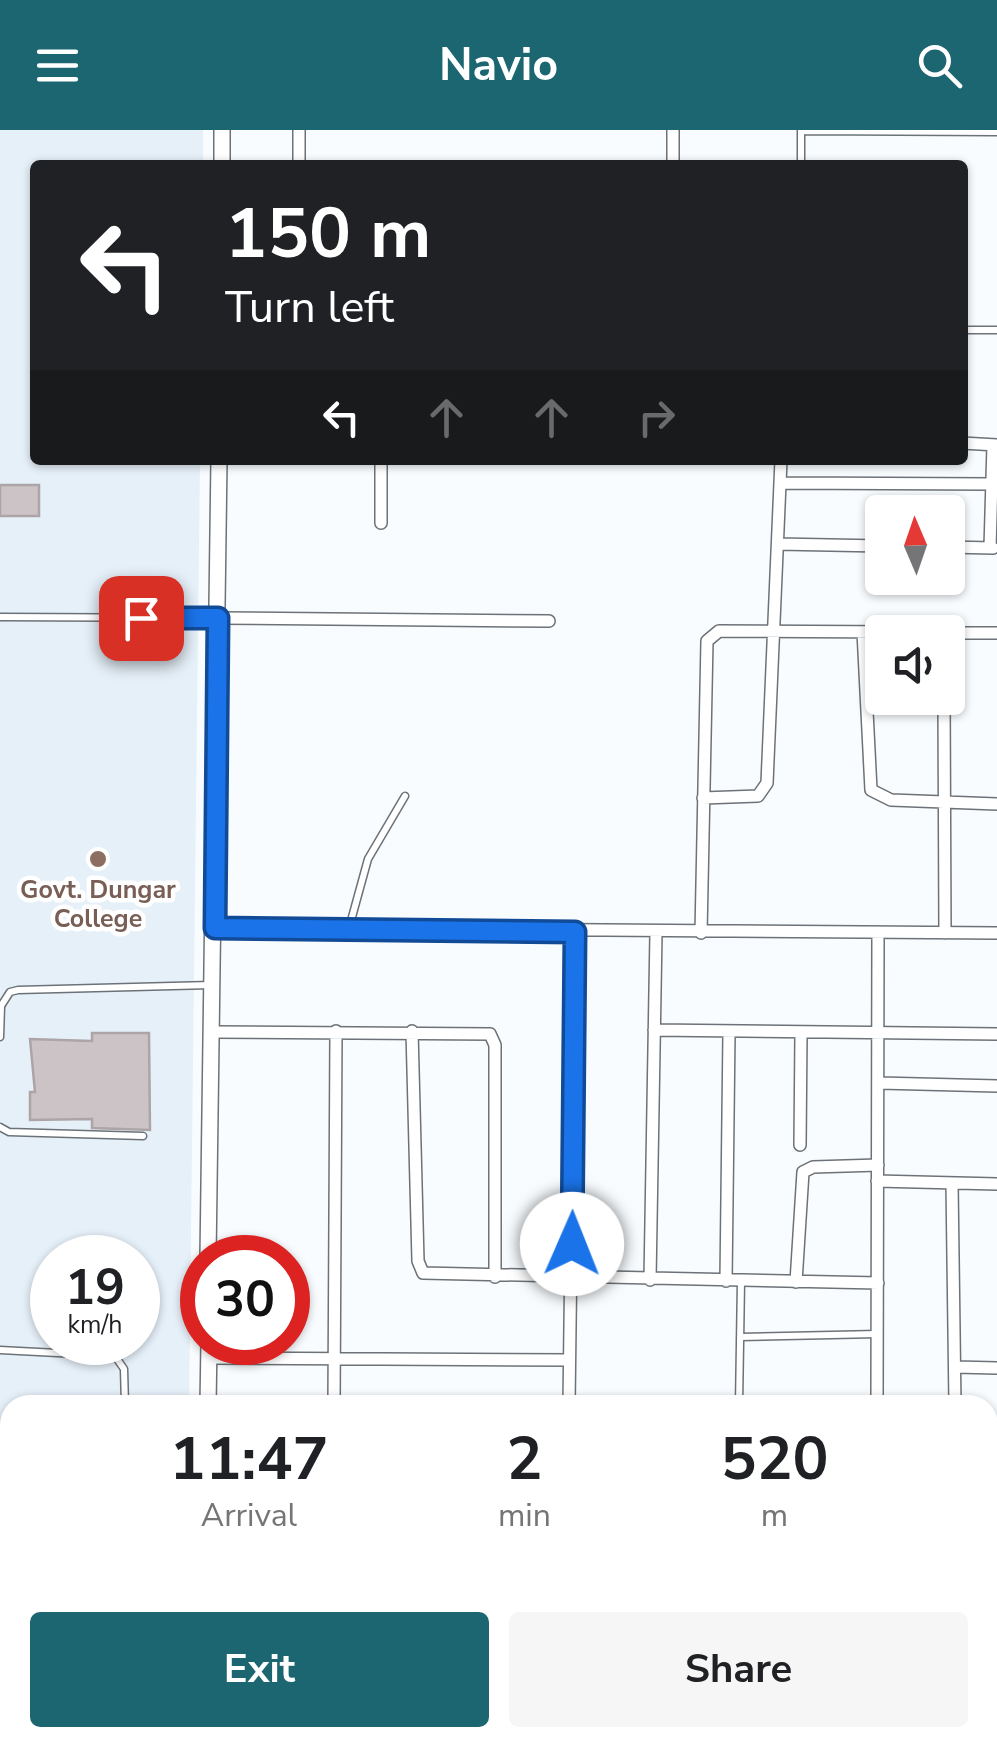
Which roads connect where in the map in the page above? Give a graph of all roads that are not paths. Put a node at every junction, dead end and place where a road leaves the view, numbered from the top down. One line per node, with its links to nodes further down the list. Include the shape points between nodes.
1 (222, 130): 6 (street)
2 (299, 130): 7 (street)
3 (673, 130): 8 (street)
4 (801, 130): 5 (lane); 9 (lane)
5 (997, 132)
6 (222, 160)
7 (299, 160)
8 (673, 160)
9 (801, 160)
10 (968, 330): 11 (lane)
11 (997, 330)
12 (968, 443): 13 (street)
13 (995, 445): 18 (street)
14 (219, 465): 25 (street)
15 (381, 465): 19 (street)
16 (781, 465): 17 (street)
17 (780, 483): 18 (street); 20 (street)
18 (992, 484): 23 (street)
19 (381, 524)
20 (778, 544): 21 (street); 27 (street)
21 (865, 546)
22 (965, 547): 23 (street)
23 (994, 548)
24 (0, 617): 25 (lane)
25 (218, 618): 26 (street); 36 (street)
26 (548, 622)
27 (776, 632): 28 (street); 33 (street, via 764,789 750,798); 33 (street, via 719,631 706,642)
28 (863, 632): 34 (street, via 871,790 891,800)
29 (965, 633): 30 (street)
30 (997, 633)
31 (944, 715): 34 (street)
32 (405, 796): 37 (lane, via 368,859)
33 (702, 798): 42 (street)
34 (942, 803): 35 (street); 40 (street)
35 (997, 804)
36 (215, 928): 37 (street); 44 (street)
37 (348, 929): 38 (street)
38 (575, 932): 41 (street); 65 (street)
39 (878, 932): 40 (street); 42 (street); 52 (street)
40 (945, 932): 43 (street)
41 (656, 933): 42 (street); 45 (street)
42 (702, 933)
43 (997, 933)
44 (212, 985): 48 (street); 53 (lane, via 18,990 2,1006)
45 (654, 1030): 49 (street); 66 (street)
46 (336, 1031): 47 (street); 48 (street); 75 (street)
47 (412, 1031): 64 (street, via 420,1268 429,1275); 64 (street, via 484,1032 494,1039)
48 (213, 1032): 63 (street)
49 (728, 1033): 50 (street); 67 (street)
50 (801, 1034): 52 (street); 58 (street)
51 (997, 1034): 52 (street)
52 (880, 1035): 54 (street)
53 (0, 1037)
54 (880, 1083): 55 (street); 59 (street)
55 (997, 1086)
56 (0, 1127): 57 (lane)
57 (143, 1136)
58 (800, 1145)
59 (878, 1165): 60 (street); 69 (street, via 803,1172)
60 (877, 1180): 61 (street); 70 (street)
61 (952, 1184): 62 (street); 78 (street)
62 (997, 1184)
63 (209, 1235)
64 (495, 1277): 65 (street)
65 (571, 1278): 66 (street); 76 (street)
66 (650, 1280): 67 (street)
67 (726, 1281): 68 (street)
68 (741, 1282): 69 (street); 72 (lane)
69 (796, 1282): 70 (street)
70 (878, 1283): 71 (street)
71 (878, 1334): 72 (lane); 85 (street)
72 (740, 1337): 84 (lane)
73 (0, 1350): 80 (lane, via 114,1356 124,1368)
74 (310, 1358): 75 (street)
75 (334, 1360): 76 (street); 82 (street)
76 (569, 1360): 83 (street)
77 (209, 1365): 81 (street)
78 (954, 1368): 79 (street); 86 (street)
79 (997, 1368)
80 (125, 1395)
81 (208, 1395)
82 (334, 1395)
83 (569, 1395)
84 (740, 1395)
85 (877, 1395)
86 (955, 1395)

